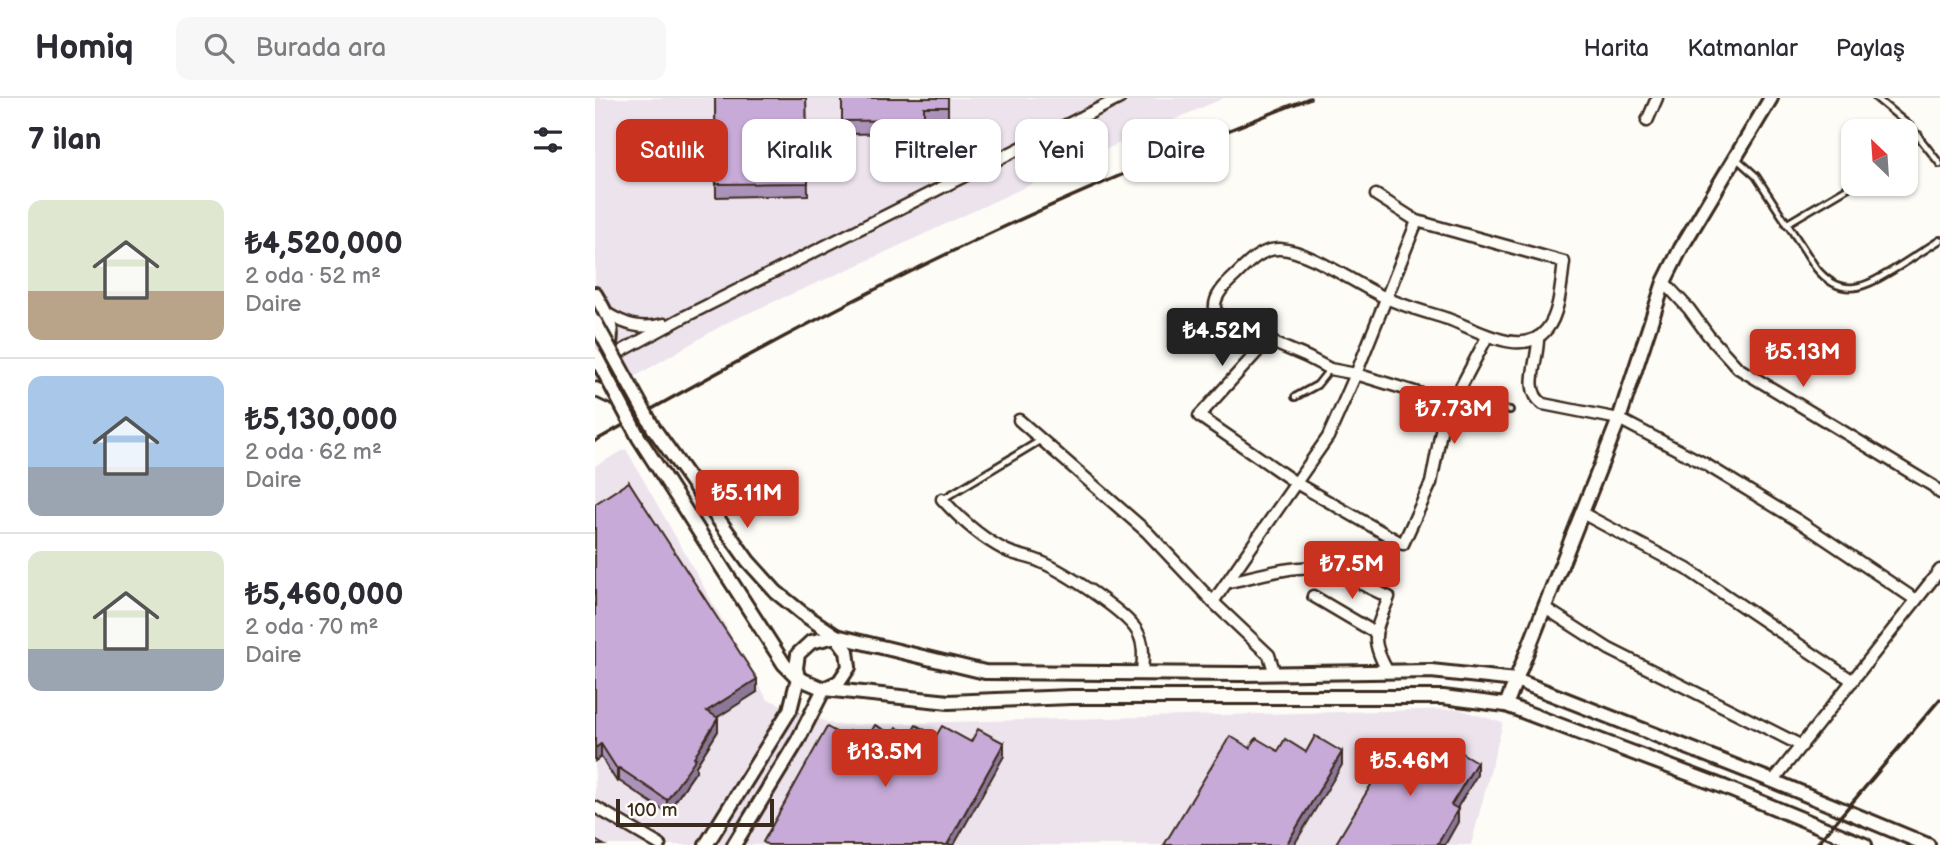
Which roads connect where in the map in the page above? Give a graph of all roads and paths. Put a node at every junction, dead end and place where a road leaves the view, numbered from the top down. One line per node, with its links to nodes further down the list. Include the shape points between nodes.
1 (1120, 98): 18 (street)
2 (1657, 98): 5 (street)
3 (1771, 98): 7 (main road)
4 (1876, 98): 6 (lane)
5 (1647, 121)
6 (1919, 135): 8 (lane)
7 (1735, 158): 12 (lane, via 1756,177); 14 (main road)
8 (1940, 164)
9 (1841, 192): 12 (lane)
10 (1376, 195): 11 (street)
11 (1417, 221): 16 (street); 21 (street, via 1564,262 1552,319)
12 (1786, 224): 13 (lane, via 1821,274 1848,288 1871,284)
13 (1940, 240)
14 (1664, 282): 31 (main road); 35 (street, via 1738,368)
15 (595, 294): 17 (main road)
16 (1385, 298): 20 (street, via 1463,324); 22 (street, via 1296,252 1279,248 1262,252 1221,290 1214,307 1229,324); 25 (street)
17 (606, 313): 18 (street, via 623,323 646,327); 23 (main road, via 612,342)
18 (684, 317): 23 (street)
19 (595, 322): 45 (main road, bridge, via 653,429 748,561 776,592)
20 (1487, 337): 21 (street, via 1513,342); 29 (street)
21 (1538, 337): 31 (street, via 1531,383 1539,401)
22 (1267, 341): 24 (street); 34 (street, via 1199,416)
23 (598, 359): 28 (main road, bridge)
24 (1330, 369): 25 (street); 27 (lane, via 1317,385)
25 (1356, 374): 29 (street); 34 (street, via 1328,437)
26 (595, 388): 28 (main road)
27 (1295, 397)
28 (618, 400): 49 (main road, bridge, via 784,664)
29 (1451, 403): 30 (lane); 34 (street, via 1431,483 1403,544)
30 (1510, 410)
31 (1619, 419): 37 (main road); 41 (street, via 1797,520)
32 (1019, 420): 33 (street)
33 (1042, 440): 36 (lane); 42 (street, via 1147,532)
34 (1296, 483): 39 (street)
35 (1940, 493)
36 (943, 499): 47 (street, via 984,538 1019,558 1036,560 1069,575 1130,622 1142,643)
37 (1582, 513): 43 (main road); 51 (street, via 1687,569)
38 (1940, 570): 41 (street)
39 (1229, 582): 42 (street); 44 (street, via 1314,568 1333,572 1389,597)
40 (1313, 596): 44 (street)
41 (1916, 600): 51 (street)
42 (1213, 602): 48 (street, via 1269,655)
43 (1545, 608): 50 (main road); 54 (street, via 1609,649)
44 (1374, 632): 46 (street)
45 (836, 636): 47 (main road, via 985,672); 49 (main road, via 811,642 798,654); 52 (main road, via 847,651 849,667 839,682)
46 (1388, 672): 48 (main road); 50 (main road, via 1431,671)
47 (1142, 673): 48 (main road)
48 (1275, 674)
49 (798, 678): 52 (main road); 58 (main road, via 790,709)
50 (1516, 680): 53 (main road); 55 (main road)
51 (1853, 681): 54 (street)
52 (824, 689): 53 (main road, via 949,702 1071,696 1443,697); 59 (main road)
53 (1506, 705): 60 (main road)
54 (1802, 746): 55 (street)
55 (1773, 781): 61 (main road)
56 (595, 807): 57 (street)
57 (660, 845)
58 (706, 845)
59 (734, 845)
60 (1865, 845)
61 (1928, 845)

